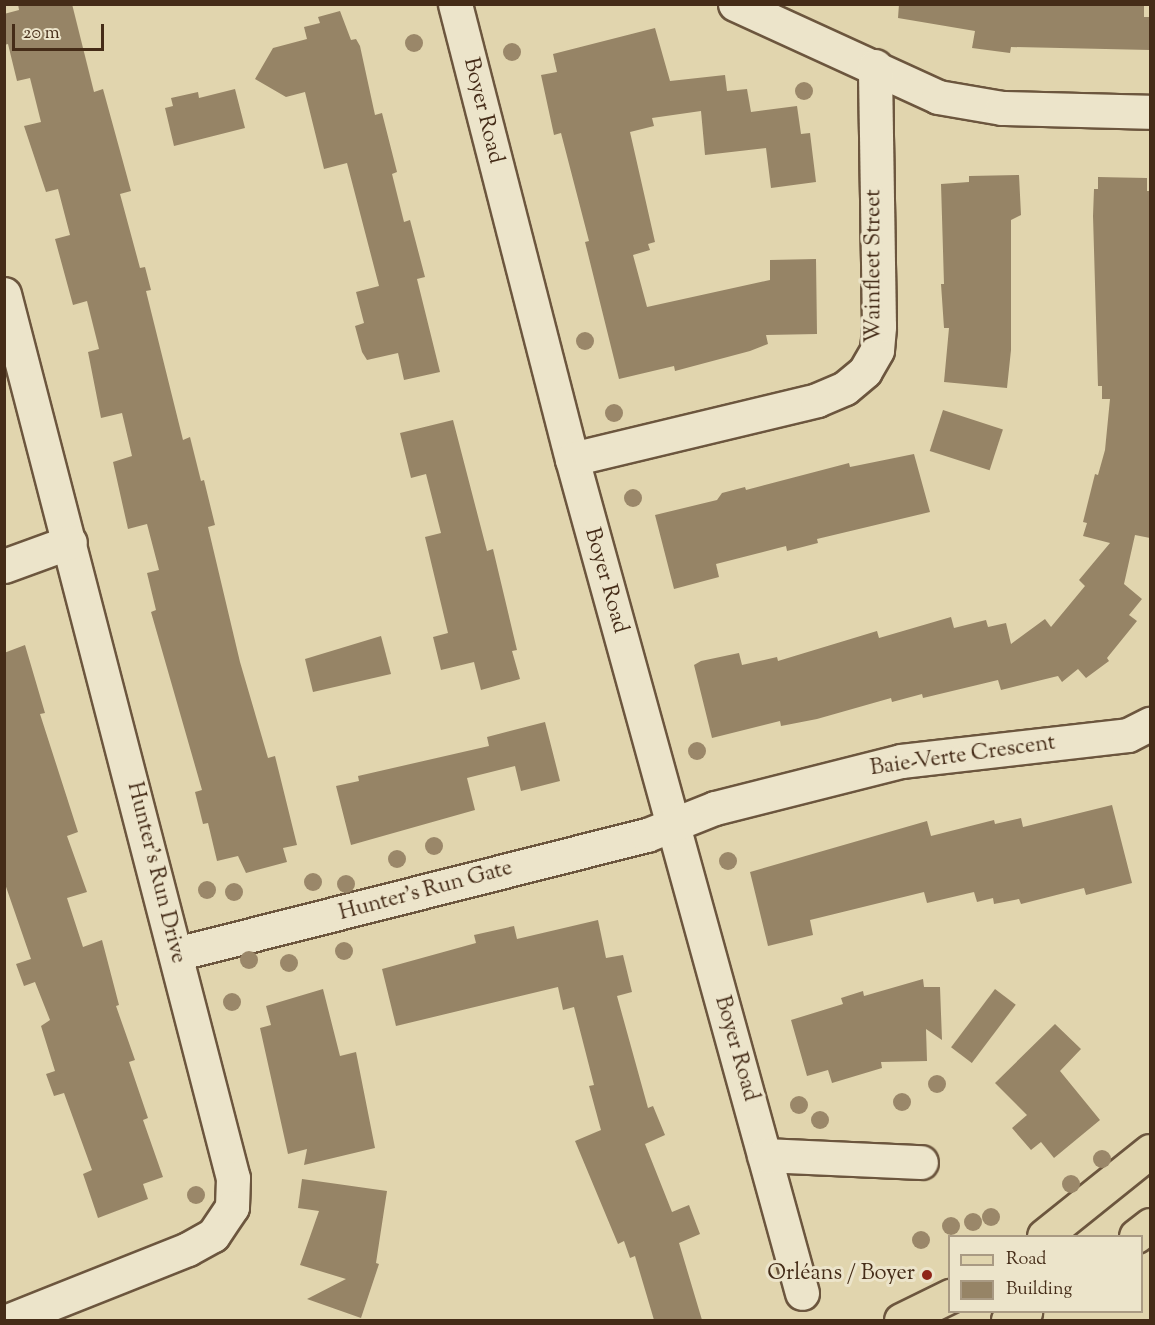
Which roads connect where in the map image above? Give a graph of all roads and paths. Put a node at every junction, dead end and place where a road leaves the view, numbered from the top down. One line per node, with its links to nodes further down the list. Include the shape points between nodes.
1 (735, 4): 3 (street)
2 (457, 5): 6 (street, Boyer Road)
3 (875, 66): 4 (street, via 938,97 970,104); 6 (street, Wainfleet Street, via 879,326 877,350 865,371 845,388 817,400)
4 (1150, 112)
5 (4, 294): 7 (street, Hunter's Run Drive)
6 (572, 459): 10 (street, Boyer Road)
7 (70, 542): 8 (street); 11 (street, Hunter's Run Drive)
8 (4, 566)
9 (1150, 724): 10 (street, Baie-Verte Crescent, via 1128,735 901,761 715,808)
10 (673, 824): 11 (street, Hunter's Run Gate, via 647,835); 13 (street, Boyer Road)
11 (176, 954): 20 (street, Hunter's Run Drive, via 226,1145 233,1178 232,1207 213,1235 188,1249)
12 (1150, 1151): 16 (main road)
13 (764, 1155): 14 (street, via 814,1154); 18 (street, Boyer Road)
14 (921, 1162)
15 (1150, 1224): 17 (main road)
16 (1045, 1235)
17 (1137, 1235)
18 (802, 1293)
19 (948, 1297): 21 (main road)
20 (9, 1320)
21 (901, 1320)

